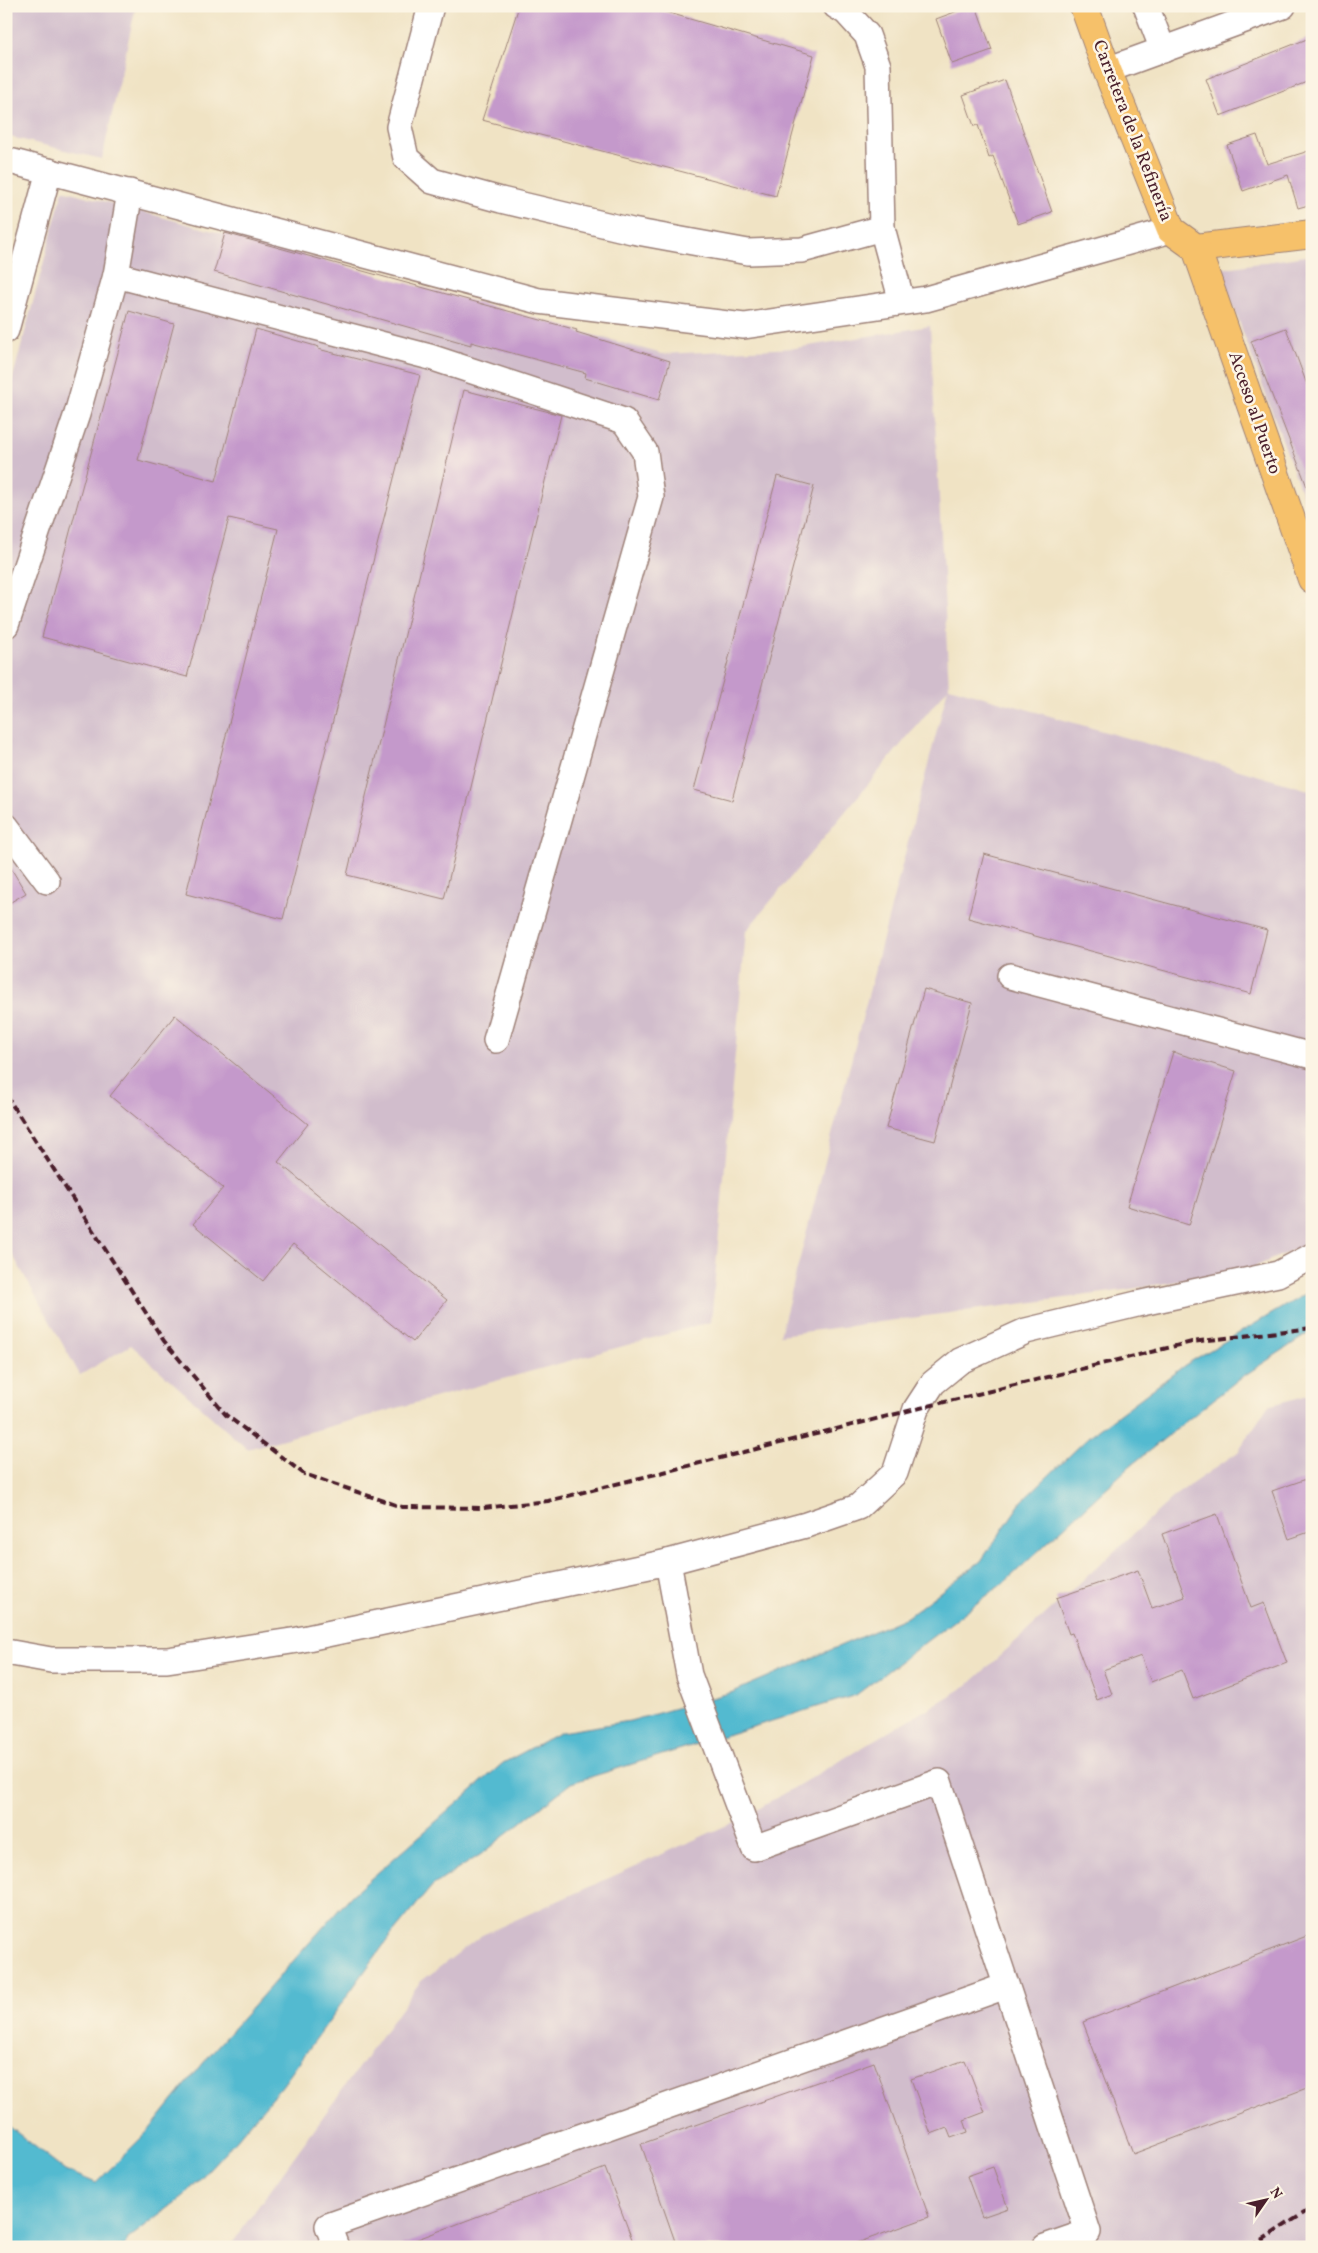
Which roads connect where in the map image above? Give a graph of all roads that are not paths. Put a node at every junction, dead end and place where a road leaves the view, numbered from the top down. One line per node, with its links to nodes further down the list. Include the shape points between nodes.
1 (431, 6): 11 (street, via 399,127 406,158 432,181 632,231 748,252 802,250)
2 (836, 6): 11 (street, via 867,35 878,66)
3 (1084, 6): 7 (main road, Carretera de la Refinería)
4 (1146, 6): 6 (street)
5 (1283, 6): 6 (street)
6 (1163, 50): 7 (street)
7 (1107, 70): 12 (main road, Carretera de la Refinería)
8 (6, 160): 9 (street)
9 (49, 171): 10 (street); 15 (street)
10 (130, 192): 16 (street); 17 (street, via 539,301 744,326)
11 (882, 228): 17 (street)
12 (1171, 230): 14 (main road, Carretera de la Refinería); 17 (street, via 926,299)
13 (1312, 234): 14 (main road)
14 (1196, 248): 19 (main road, Acceso al Puerto)
15 (17, 254): 18 (street)
16 (116, 275): 20 (street, via 77,414); 24 (street, via 430,357 615,418 624,422 645,452 651,497)
17 (902, 302)
18 (6, 330)
19 (1312, 579)
20 (6, 625)
21 (6, 826): 22 (street)
22 (47, 881)
23 (1010, 976): 25 (street)
24 (496, 1040)
25 (1312, 1056)
26 (1312, 1256): 27 (street, via 1278,1274 1026,1331 960,1361 933,1382 916,1409 894,1473 858,1507 806,1525)
27 (668, 1562): 28 (street, via 298,1640 167,1660 51,1660); 29 (street, via 689,1675 754,1848 939,1782)
28 (6, 1652)
29 (1006, 1986): 30 (street, via 328,2226); 31 (street, via 1088,2232)
30 (336, 2247)
31 (1045, 2247)

